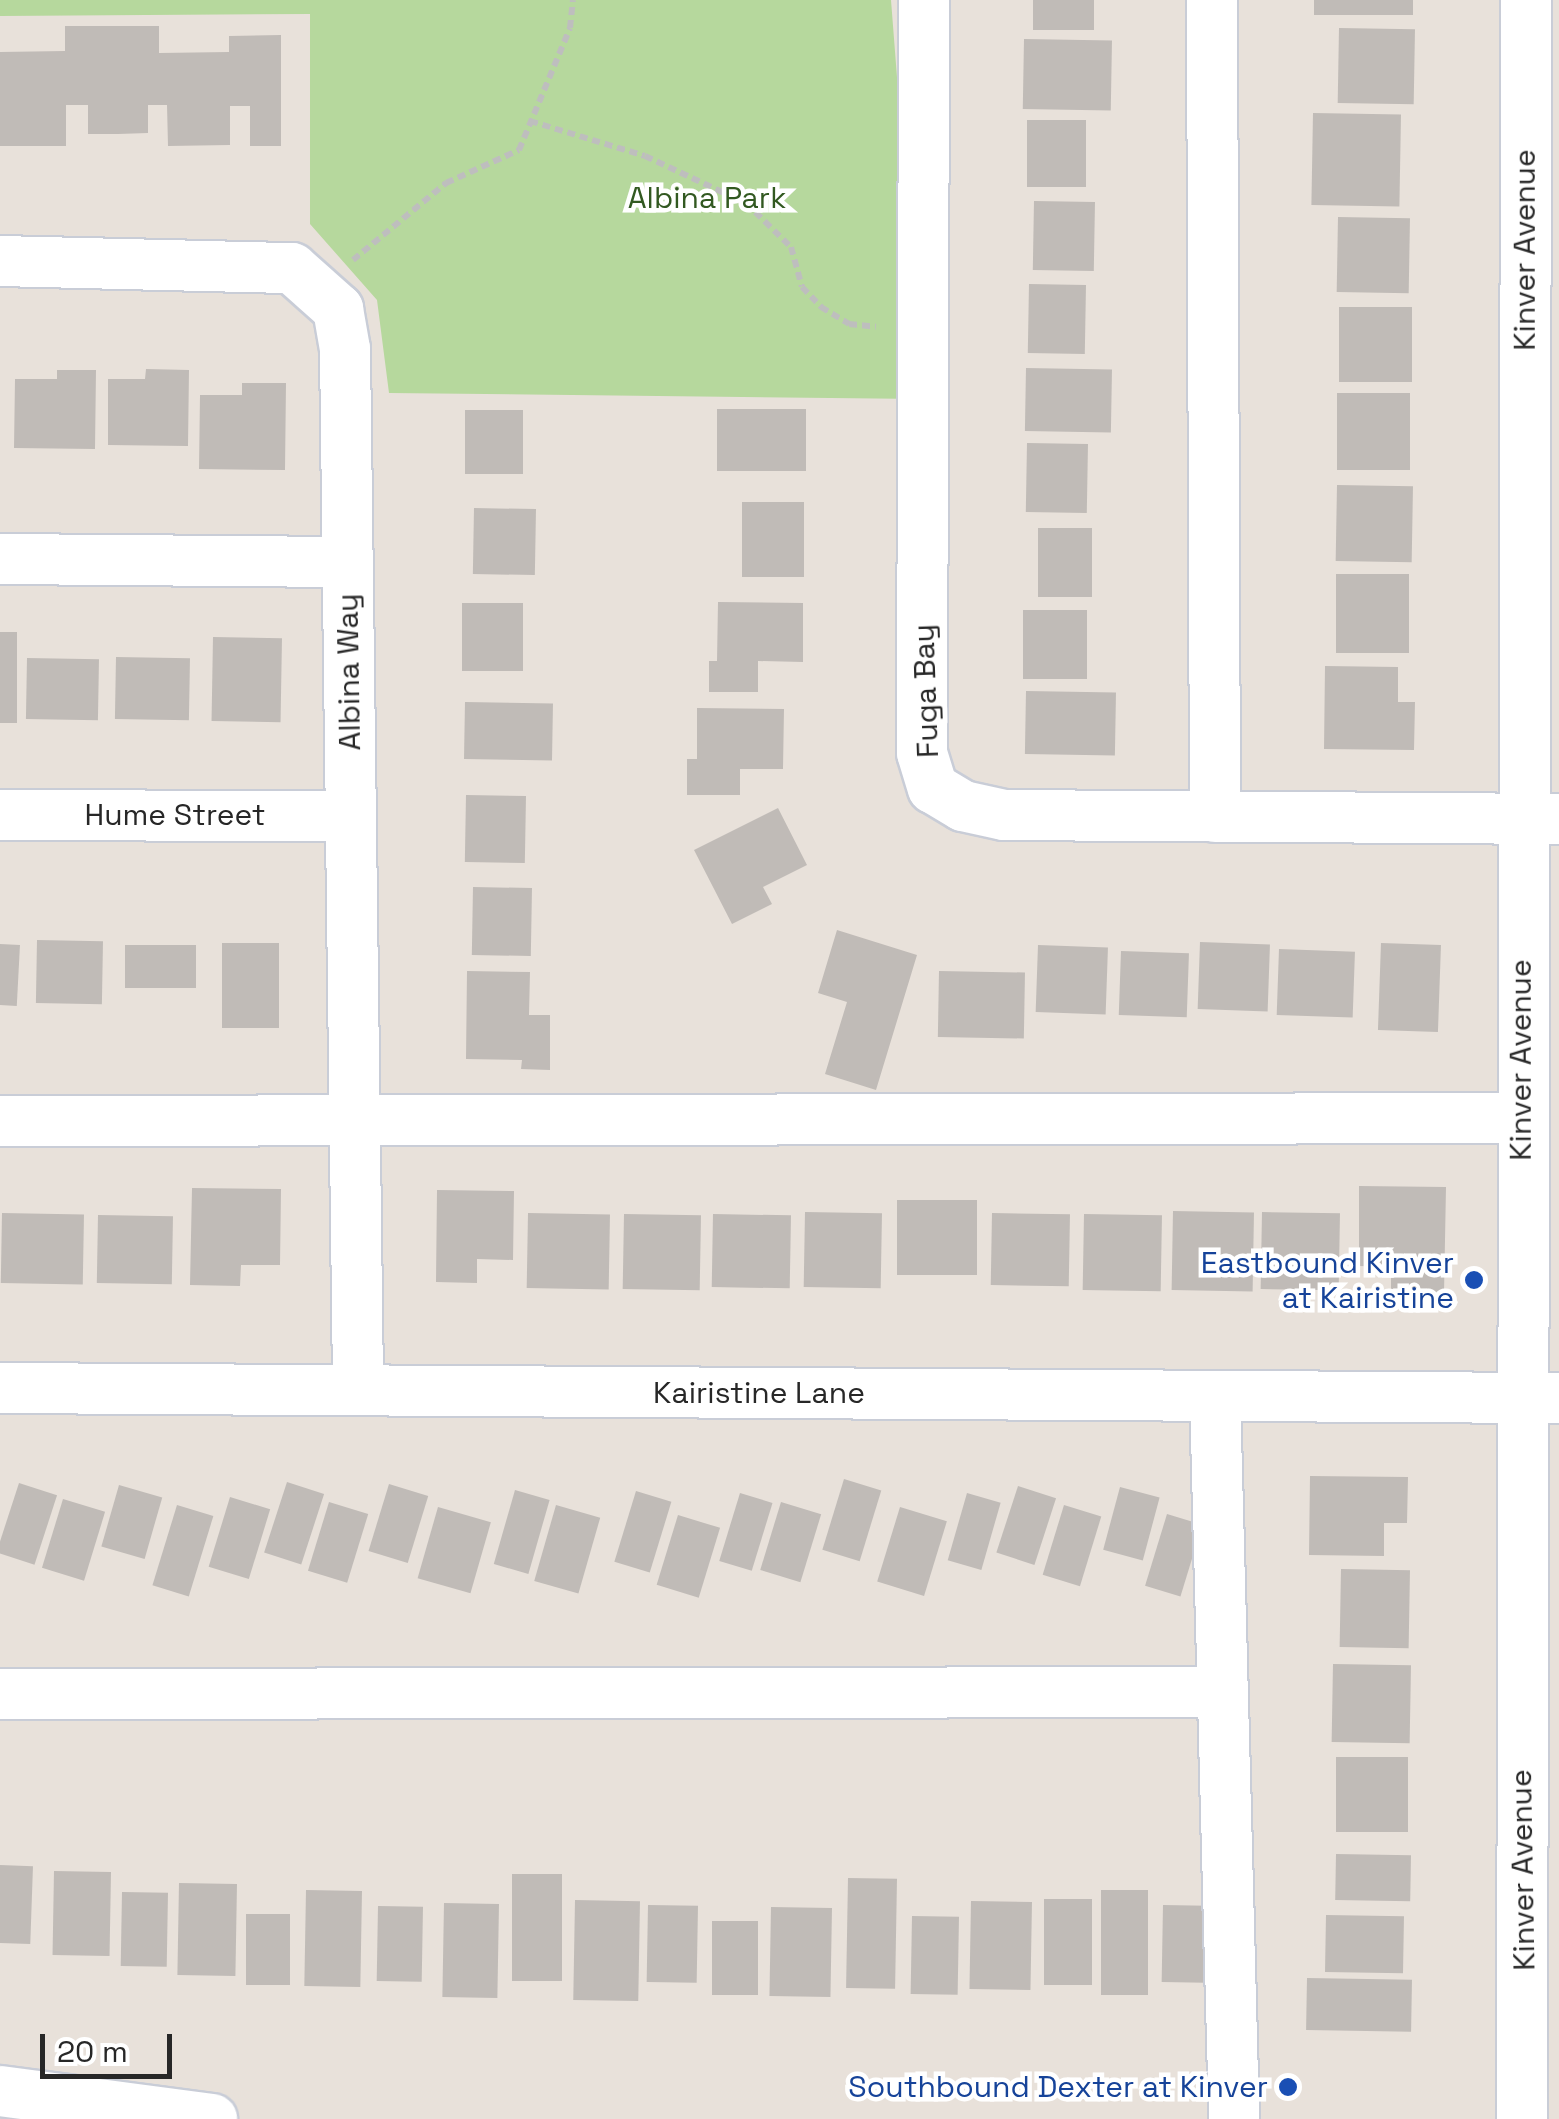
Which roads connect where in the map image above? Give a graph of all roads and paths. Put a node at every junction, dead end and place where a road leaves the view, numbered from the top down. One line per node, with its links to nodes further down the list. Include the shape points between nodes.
1 (573, 0): 5 (path, via 570,28)
2 (924, 0): 8 (street, Fuga Bay)
3 (1212, 0): 13 (street)
4 (1526, 0): 14 (street, Kinver Avenue)
5 (530, 120): 7 (path, via 519,150 446,183); 8 (path, via 645,156 746,202 791,247 802,286 849,324)
6 (0, 260): 7 (street, via 258,264 292,268)
7 (318, 289): 10 (street, Albina Way, via 338,310 345,348)
8 (923, 330): 13 (street, Fuga Bay, via 922,753 934,788 963,806 1004,815)
9 (0, 559): 10 (street)
10 (348, 562): 12 (street, Albina Way)
11 (0, 814): 12 (street, Hume Street)
12 (351, 816): 16 (street, Albina Way)
13 (1215, 817): 14 (street, Fuga Bay)
14 (1540, 819): 15 (street, Kinver Avenue)
15 (1520, 1118): 16 (street); 21 (street, Kinver Avenue)
16 (354, 1120): 17 (street); 19 (street, Albina Way)
17 (0, 1121)
18 (0, 1388): 19 (street, Kairistine Lane)
19 (358, 1390): 20 (street, Kairistine Lane)
20 (1215, 1396): 21 (street, Kairistine Lane); 22 (street)
21 (1539, 1398): 27 (street, Kinver Avenue)
22 (1222, 1692): 23 (street); 26 (street)
23 (0, 1694)
24 (0, 2091): 25 (street)
25 (212, 2119)
26 (1234, 2119)
27 (1522, 2119)

